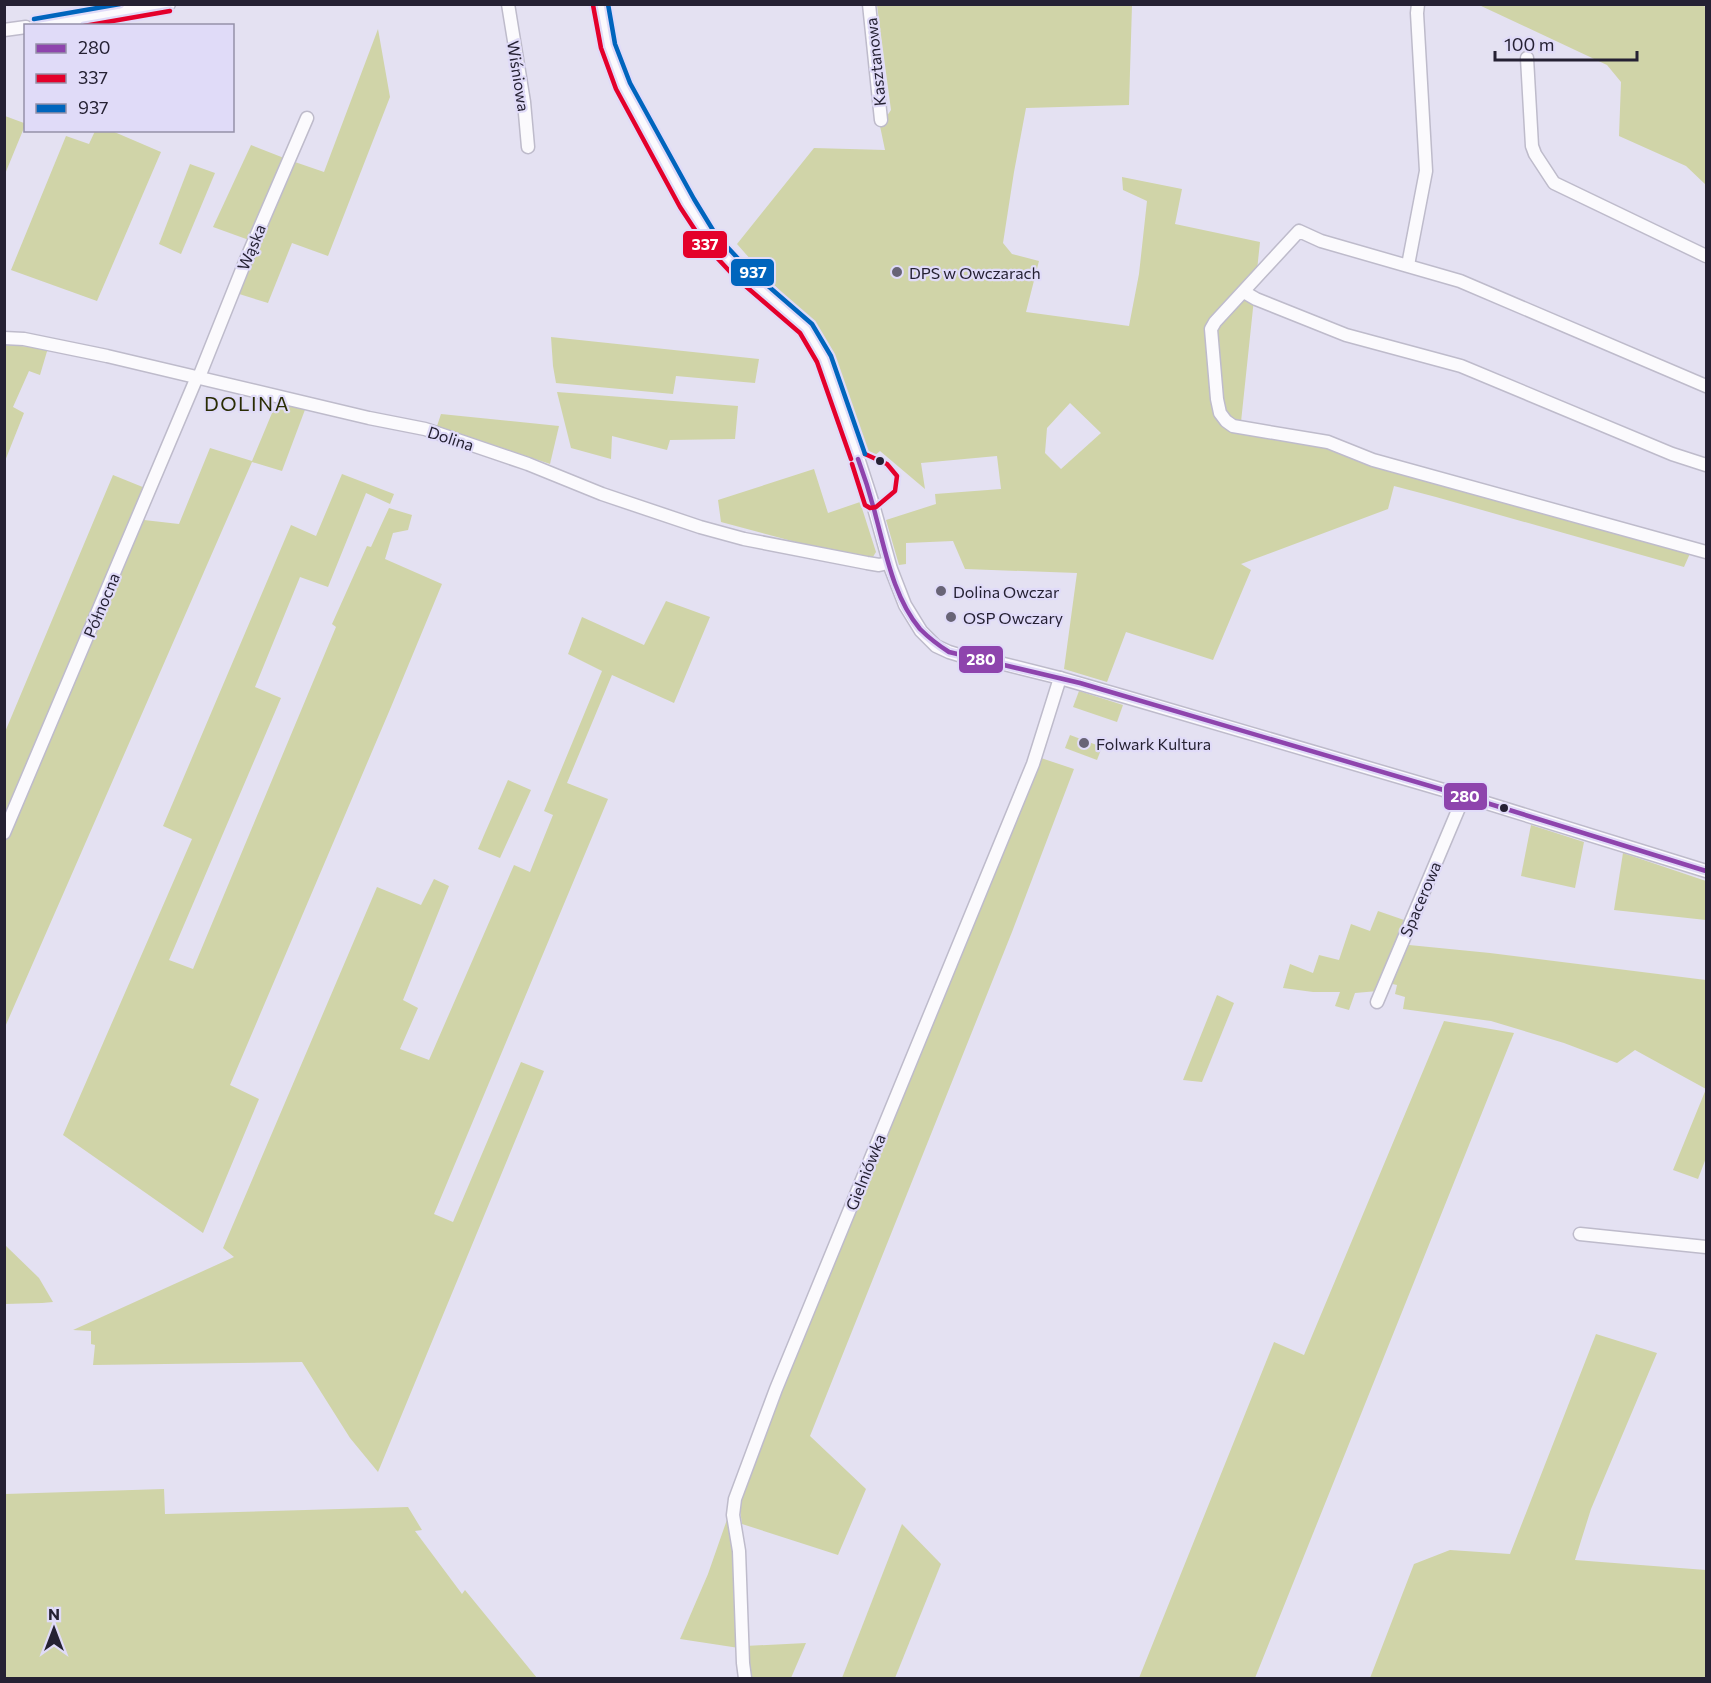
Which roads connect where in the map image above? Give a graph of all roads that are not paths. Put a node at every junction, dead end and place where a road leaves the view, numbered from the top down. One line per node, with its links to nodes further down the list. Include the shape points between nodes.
1 (169, 4): 6 (street)
2 (508, 4): 12 (street, Wiśniowa)
3 (600, 4): 21 (street, via 601,21 634,111 702,228 740,271 806,328 824,358 872,501)
4 (869, 4): 11 (street, Kasztanowa)
5 (1418, 4): 14 (street, via 1426,171)
6 (47, 24)
7 (24, 27): 8 (street)
8 (4, 30)
9 (1527, 58): 13 (street, via 1532,146 1554,183)
10 (306, 118): 17 (street, Wąska)
11 (881, 120)
12 (528, 147)
13 (1707, 256)
14 (1408, 265): 15 (street, via 1299,231); 18 (street, via 1460,281)
15 (1244, 292): 19 (street, via 1346,335 1461,366); 20 (street, via 1211,329 1218,406 1233,426 1328,442 1373,460)
16 (4, 338): 17 (street, Dolina)
17 (198, 377): 21 (street, Dolina, via 444,435 602,494 744,539 879,565); 24 (street, Północna)
18 (1707, 386)
19 (1707, 465)
20 (1707, 552)
21 (888, 563): 22 (street, via 904,605 936,646 972,659)
22 (1060, 678): 23 (street); 29 (street, Gielniówka, via 1033,764 776,1389 735,1499)
23 (1464, 796): 25 (street); 26 (street, Spacerowa)
24 (4, 833)
25 (1707, 871)
26 (1377, 1002)
27 (1580, 1234): 28 (street)
28 (1707, 1247)
29 (745, 1678)

